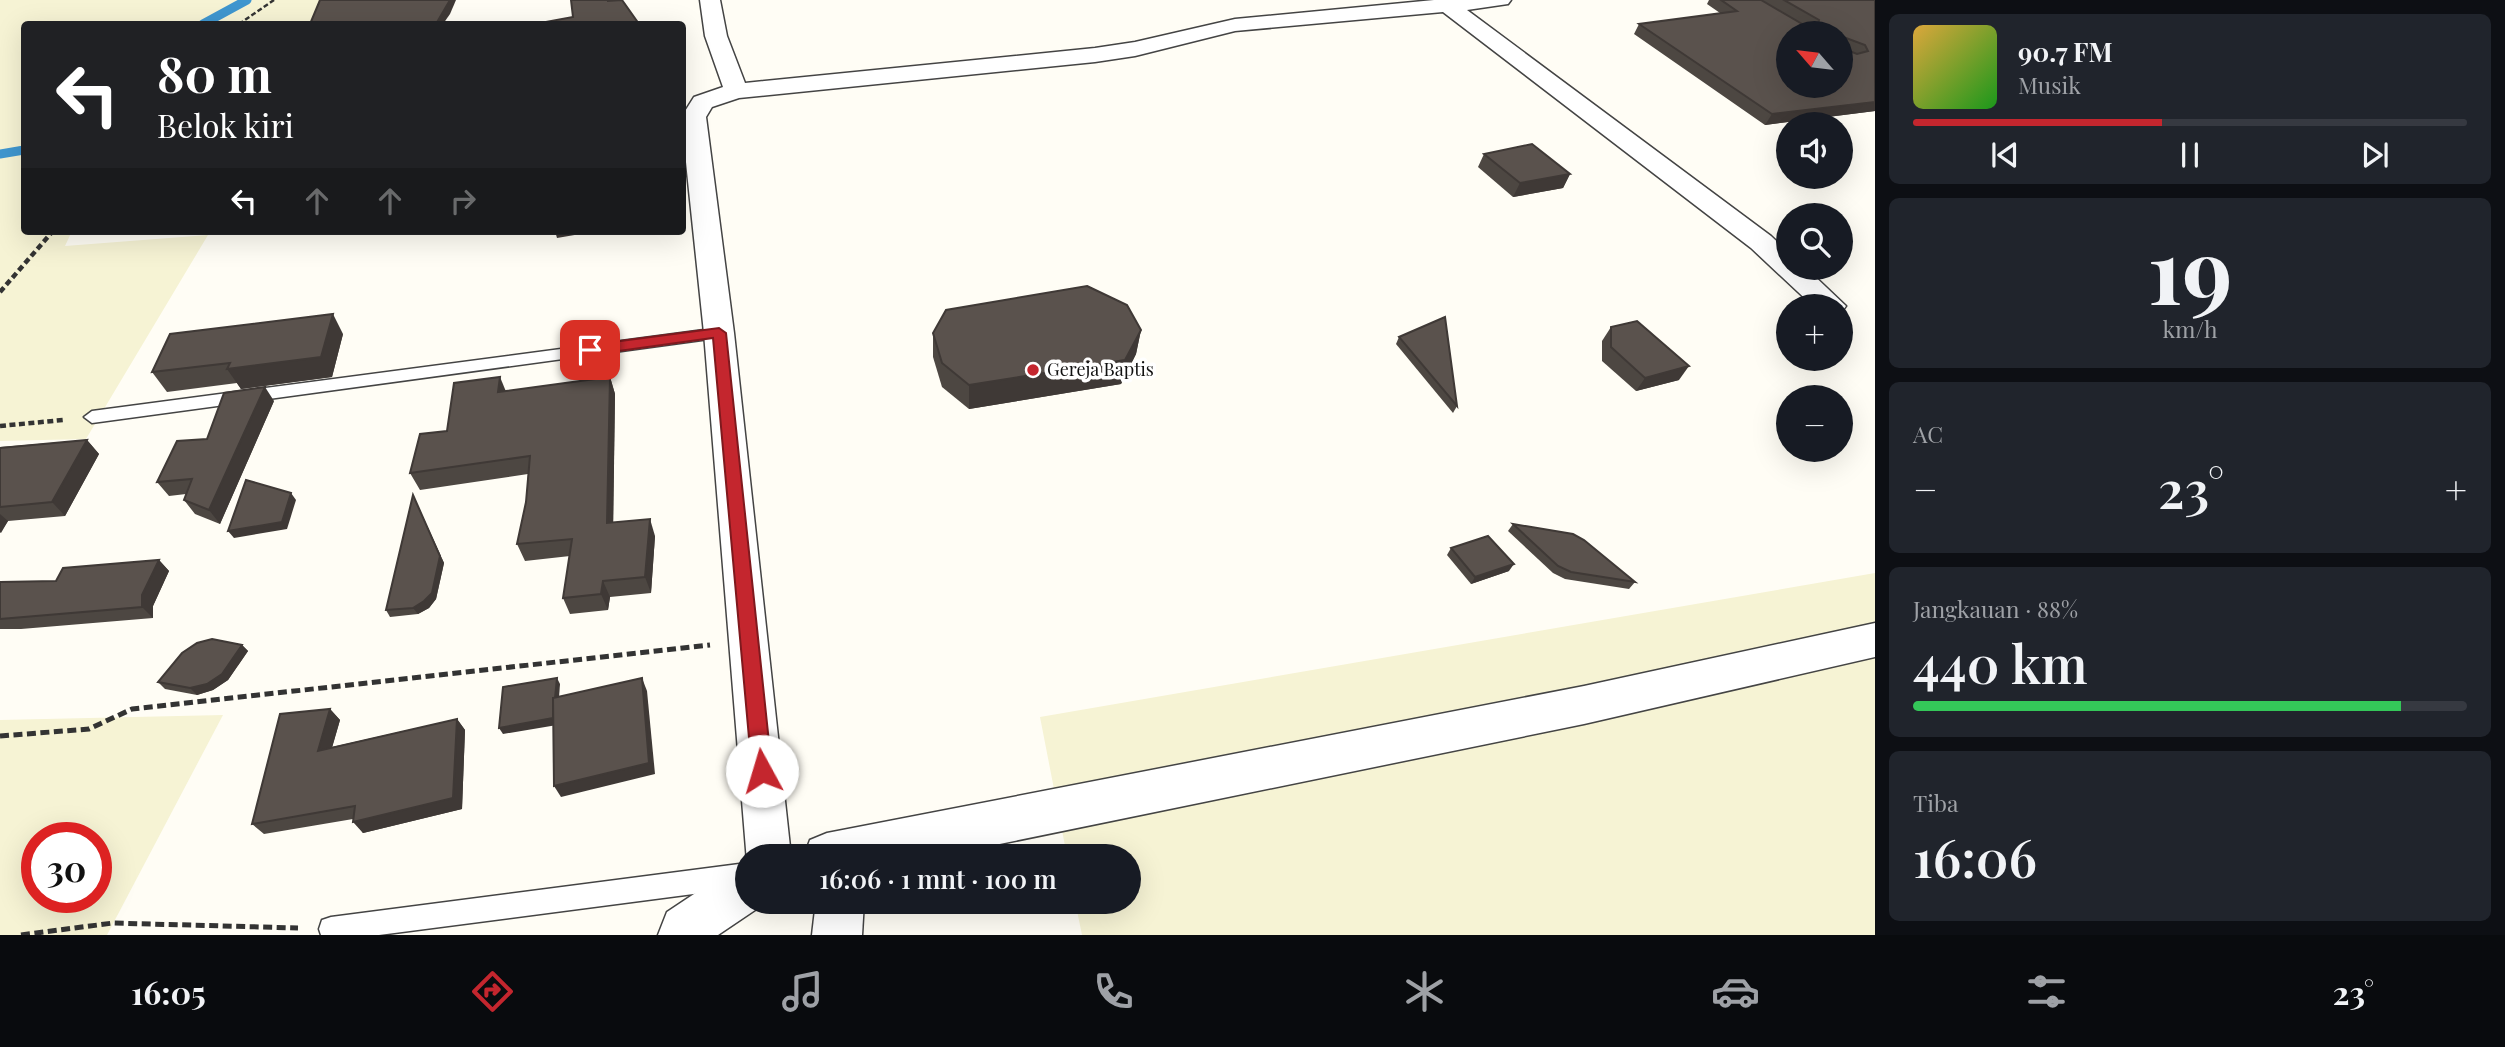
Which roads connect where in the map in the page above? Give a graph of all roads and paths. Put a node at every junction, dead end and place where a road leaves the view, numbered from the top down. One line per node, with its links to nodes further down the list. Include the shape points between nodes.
1 (274, 0): 5 (path)
2 (710, 0): 6 (street, via 716,36)
3 (1501, 0): 4 (street)
4 (1447, 5): 6 (street, via 1227,17 1135,49); 8 (street)
5 (243, 21)
6 (736, 91): 12 (street, via 702,102 694,117)
7 (50, 235): 10 (path)
8 (1776, 255)
9 (1803, 280): 11 (street)
10 (0, 292)
11 (1818, 294)
12 (719, 333): 13 (lane); 15 (street)
13 (92, 417): 14 (path)
14 (0, 426)
15 (749, 640): 17 (path, via 132,709 89,729); 18 (street)
16 (1875, 640): 19 (street, via 1584,705)
17 (0, 736)
18 (767, 844)
19 (890, 844)
20 (735, 877): 23 (lane)
21 (735, 895): 25 (street, via 684,929)
22 (839, 914): 26 (street)
23 (331, 929): 24 (path, via 113,923)
24 (21, 935)
25 (683, 935)
26 (837, 935)

